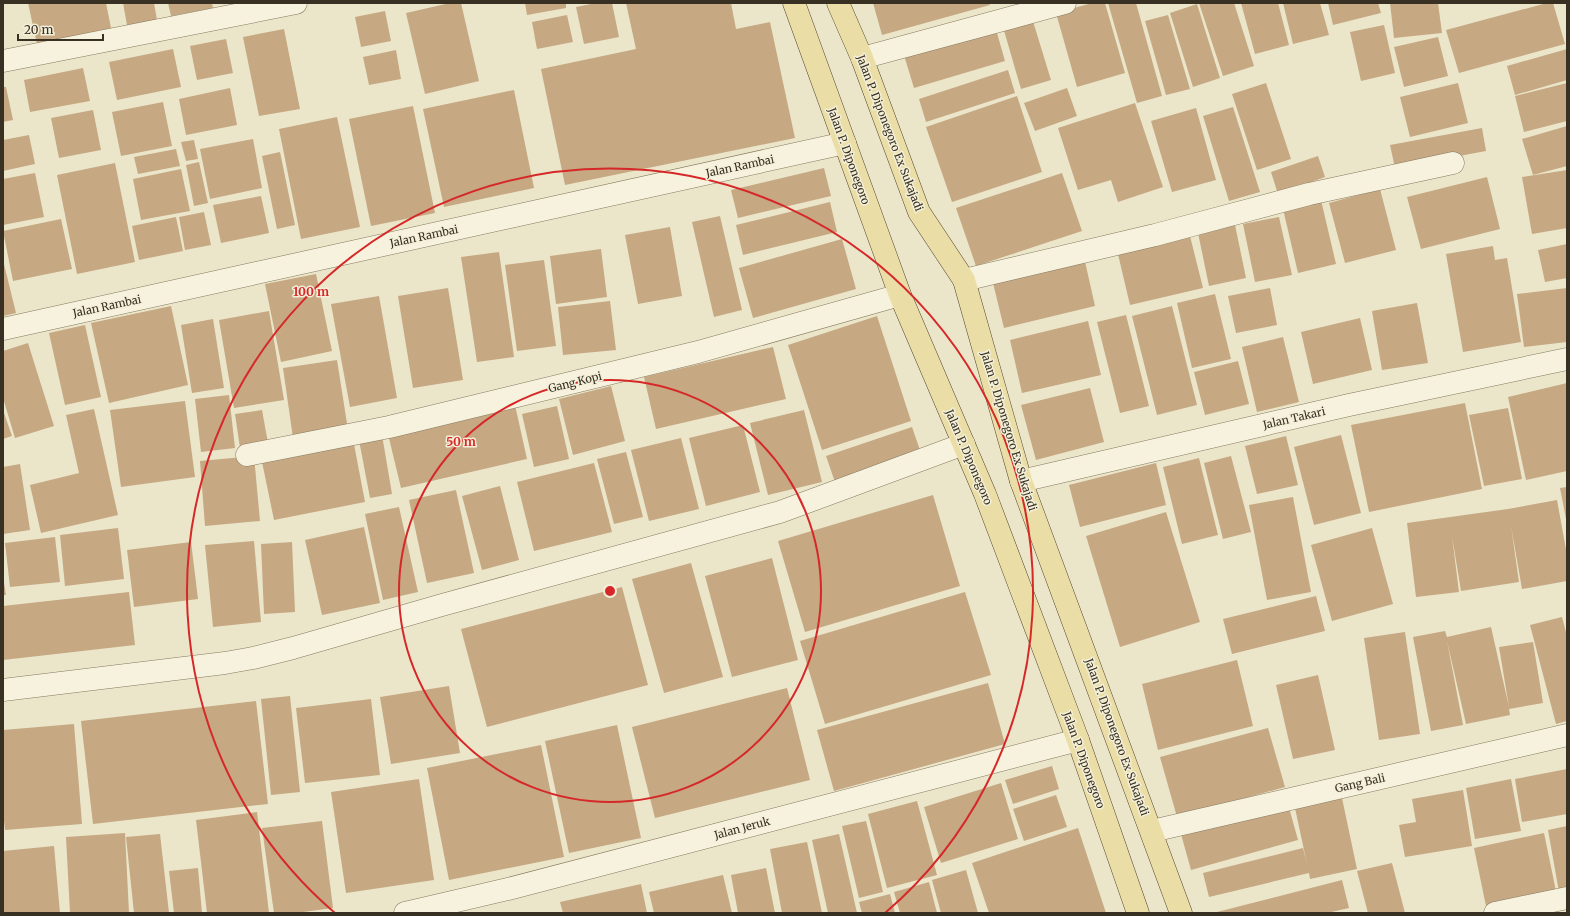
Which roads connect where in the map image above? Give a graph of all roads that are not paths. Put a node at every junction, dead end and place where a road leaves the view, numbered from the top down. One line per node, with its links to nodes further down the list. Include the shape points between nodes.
1 (296, 3): 6 (street)
2 (794, 3): 7 (main road, Jalan P. Diponegoro)
3 (838, 3): 5 (main road, Jalan P. Diponegoro Ex Sukajadi)
4 (1065, 3): 5 (street)
5 (862, 58): 9 (main road, Jalan P. Diponegoro Ex Sukajadi, via 919,212)
6 (3, 61)
7 (844, 143): 10 (main road, Jalan P. Diponegoro); 11 (street, Jalan Rambai)
8 (1452, 163): 9 (street, via 1308,194 1155,235)
9 (964, 280): 15 (main road, Jalan P. Diponegoro Ex Sukajadi)
10 (900, 295): 13 (main road, Jalan P. Diponegoro); 14 (street, Gang Kopi, via 690,354 389,427)
11 (3, 329)
12 (1567, 359): 15 (street, Jalan Takari, via 1349,405)
13 (964, 444): 16 (street, via 780,512 294,648 225,663); 18 (main road, Jalan P. Diponegoro)
14 (247, 455)
15 (1022, 481): 19 (main road, Jalan P. Diponegoro Ex Sukajadi)
16 (3, 690)
17 (1567, 735): 19 (street, Gang Bali)
18 (1078, 740): 21 (street, Jalan Jeruk, via 508,890); 22 (main road, Jalan P. Diponegoro)
19 (1152, 832): 23 (main road, Jalan P. Diponegoro Ex Sukajadi)
20 (1567, 898): 24 (street)
21 (405, 913)
22 (1138, 913)
23 (1181, 913)
24 (1495, 913)

